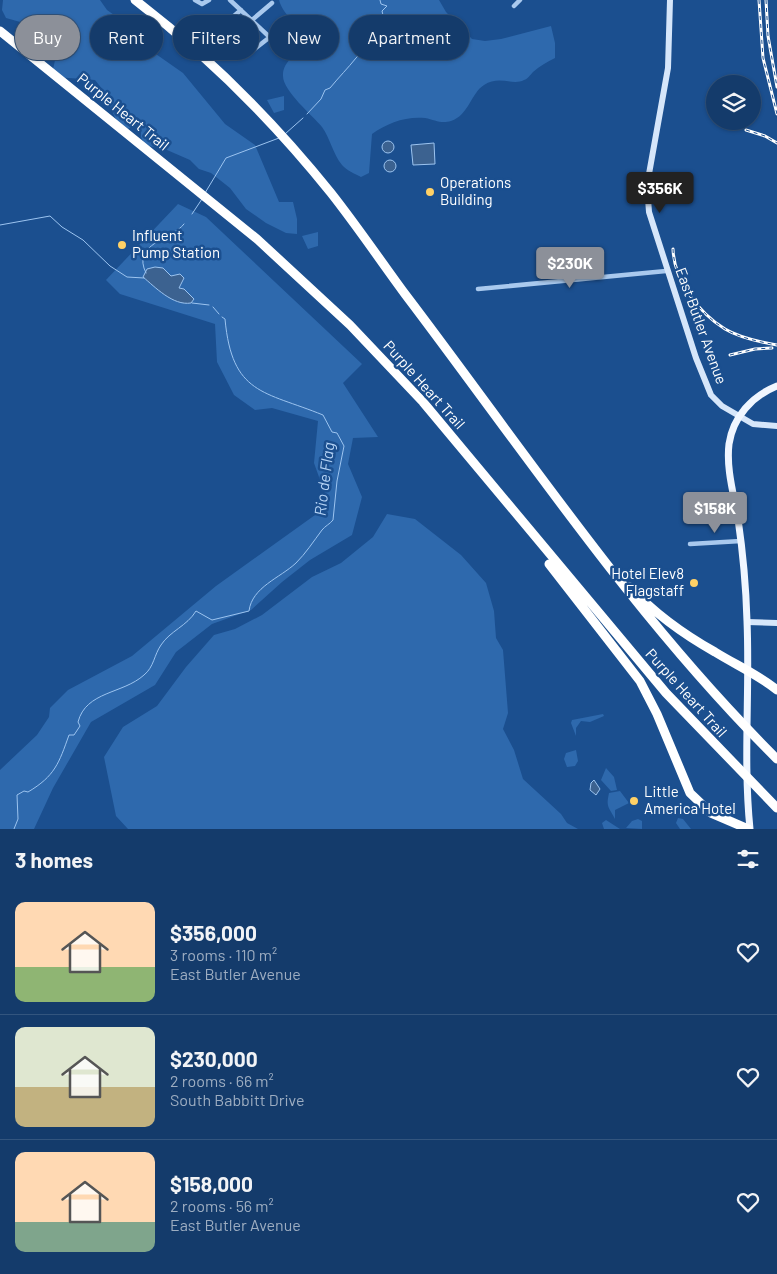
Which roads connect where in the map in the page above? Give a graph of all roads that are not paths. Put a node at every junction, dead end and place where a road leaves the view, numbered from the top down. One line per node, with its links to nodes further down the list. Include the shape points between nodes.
1 (135, 0): 23 (highway, Purple Heart Trail, via 255,109 314,173)
2 (195, 0): 3 (street, via 202,4)
3 (208, 0)
4 (230, 0): 9 (street)
5 (520, 0): 8 (street)
6 (670, 0): 18 (main road, East Butler Avenue, via 668,68 647,185 649,212)
7 (272, 3): 12 (street)
8 (514, 6)
9 (241, 10): 10 (street); 11 (street)
10 (235, 15)
11 (246, 15)
12 (258, 15)
13 (259, 27): 15 (street)
14 (0, 31): 24 (highway, Purple Heart Trail, via 232,218 319,295 398,374)
15 (269, 36)
16 (269, 38): 17 (street)
17 (259, 46)
18 (666, 271): 19 (street); 21 (main road, East Butler Avenue, via 681,306 706,386 718,402)
19 (478, 289)
20 (777, 386): 21 (main road, via 765,391)
21 (738, 416): 22 (main road, East Butler Avenue, via 753,424); 25 (main road, via 729,443 728,462)
22 (777, 426)
23 (532, 466): 29 (highway, via 621,577 653,611 708,648); 31 (highway, Purple Heart Trail, via 647,617)
24 (530, 532): 32 (highway, Purple Heart Trail, via 641,664); 33 (highway, via 536,546 640,681 690,793 711,813)
25 (741, 541): 26 (street); 27 (main road)
26 (690, 544)
27 (748, 622): 28 (main road); 29 (main road)
28 (777, 623)
29 (747, 668): 30 (highway); 33 (main road)
30 (777, 690)
31 (777, 758)
32 (777, 808)
33 (749, 829)

